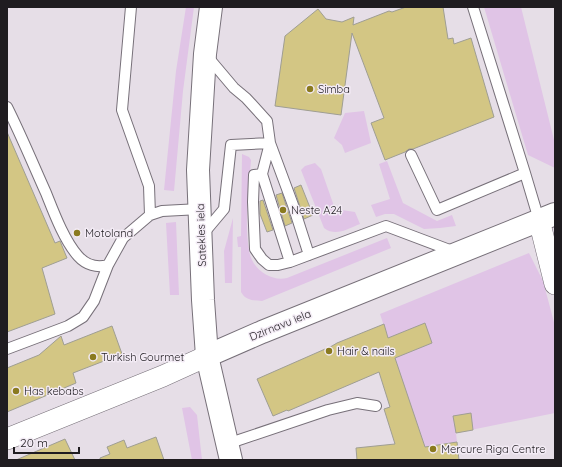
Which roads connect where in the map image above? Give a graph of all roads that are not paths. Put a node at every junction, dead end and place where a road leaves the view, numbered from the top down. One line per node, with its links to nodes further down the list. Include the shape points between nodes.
1 (131, 7): 11 (lane, via 122,110 149,186)
2 (211, 7): 4 (main road, Satekles iela)
3 (473, 7): 8 (lane)
4 (205, 54): 6 (lane, via 234,88 267,120); 10 (main road, Satekles iela, via 198,170)
5 (7, 106): 17 (lane, via 70,244 79,256 92,266)
6 (270, 143): 9 (lane); 13 (lane, via 231,145 224,209); 15 (lane)
7 (410, 155): 8 (lane, via 437,210)
8 (525, 173): 12 (lane)
9 (262, 174): 16 (lane); 16 (lane, via 254,176 255,249 269,265)
10 (200, 209): 11 (lane); 13 (main road, Satekles iela)
11 (150, 215): 17 (lane, via 123,238)
12 (547, 217): 14 (main road, Dzirnavu iela); 18 (street)
13 (200, 237): 20 (main road, Satekles iela)
14 (458, 253): 15 (lane, via 386,226); 20 (main road, Dzirnavu iela)
15 (309, 255): 16 (lane)
16 (290, 262)
17 (108, 265): 19 (lane, via 94,301 83,317 68,326)
18 (555, 284)
19 (7, 349)
20 (208, 356): 22 (street, Dzirnavu iela); 23 (main road, Satekles iela)
21 (376, 406): 23 (lane, via 357,403 328,410)
22 (7, 439)
23 (229, 452)

